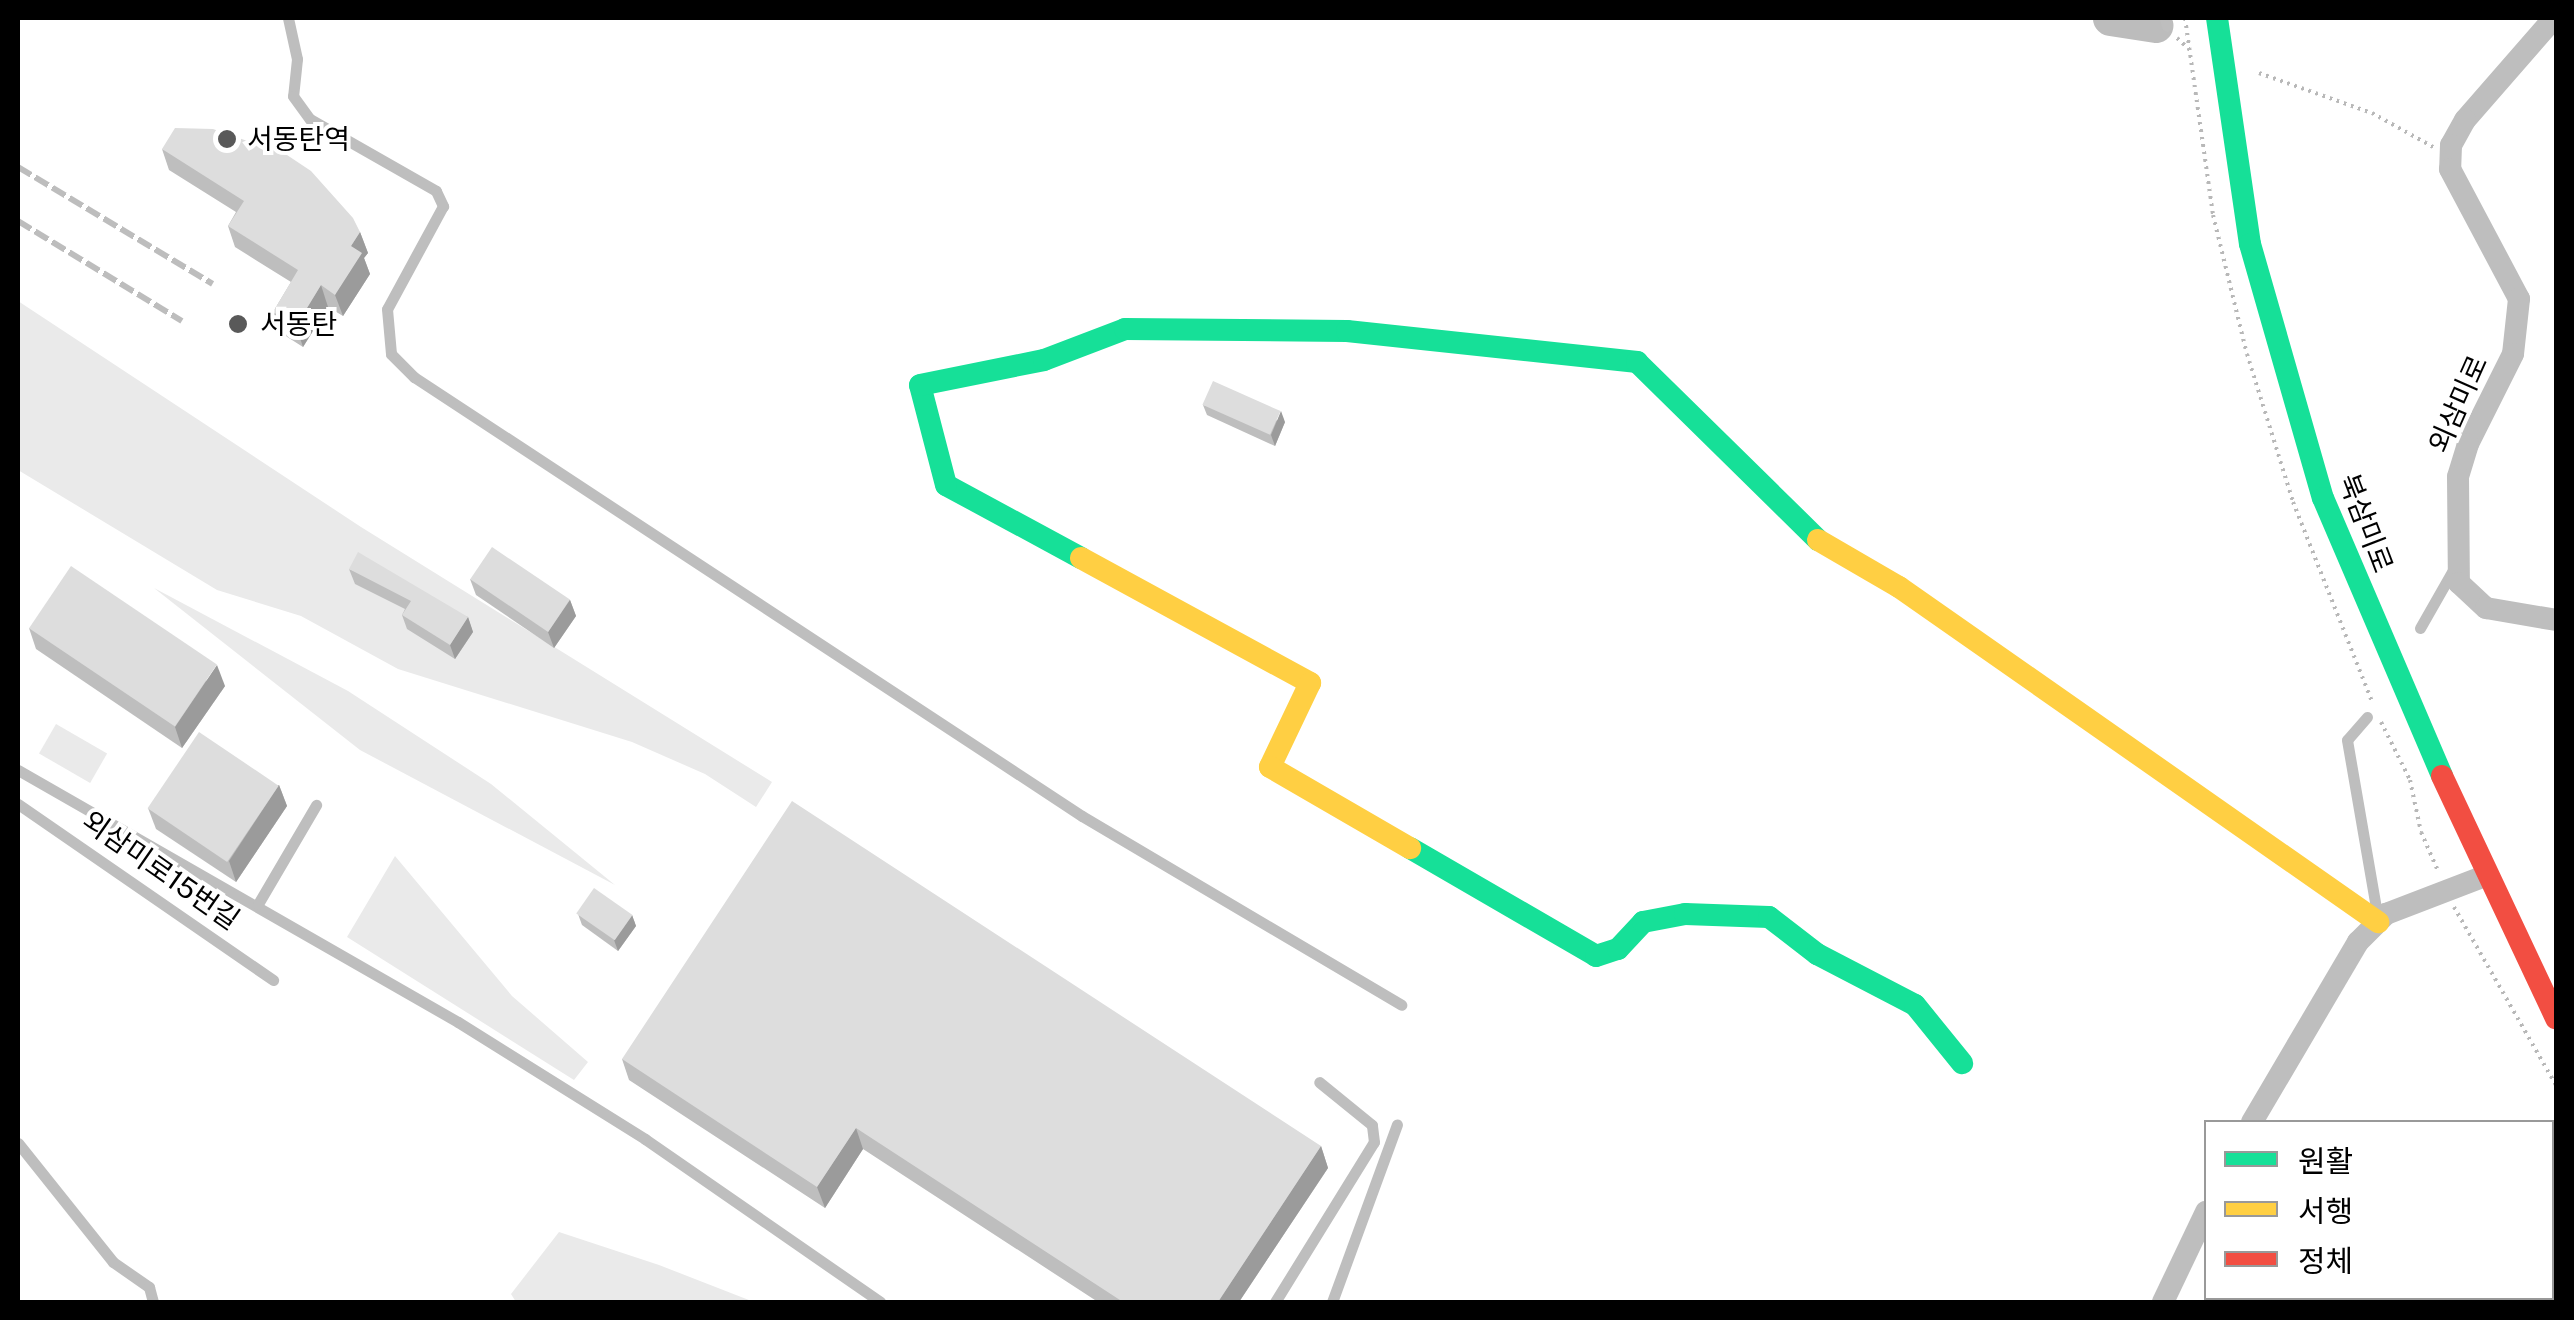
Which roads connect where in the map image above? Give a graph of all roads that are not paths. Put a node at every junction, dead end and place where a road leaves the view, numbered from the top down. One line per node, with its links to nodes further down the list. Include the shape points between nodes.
1 (288, 18): 15 (lane, via 297,59 293,96 310,120 436,191 443,206 387,309 391,354 414,378 1082,816)
2 (2217, 18): 11 (street, 북삼미로, via 2250,244 2297,421 2351,572)
3 (2554, 18): 4 (street, 외삼미로, via 2464,120 2450,155 2459,190 2518,300 2514,354 2458,477)
4 (2456, 565): 5 (street, via 2459,583 2486,608); 6 (lane)
5 (2556, 620)
6 (2420, 628)
7 (2367, 717): 13 (lane, via 2347,740)
8 (18, 770): 12 (lane)
9 (18, 804): 14 (lane, 외삼미로15번길)
10 (316, 805): 12 (lane)
11 (2486, 876): 13 (street); 16 (street, 북삼미로)
12 (258, 904): 24 (lane, via 645,1139)
13 (2378, 922): 17 (street, via 1900,587 1830,552 1638,362 1347,332 1125,329 1044,360 920,385 946,484 1310,682 1270,767 1596,956 1618,949 1644,922 1684,914 1770,917 1816,954 1915,1004); 19 (street, via 2332,978)
14 (273, 980)
15 (1401, 1006)
16 (2556, 1018)
17 (1962, 1063)
18 (1320, 1082): 25 (lane, via 1372,1126 1374,1142)
19 (2253, 1120)
20 (1398, 1124): 26 (lane)
21 (18, 1143): 23 (lane, via 113,1262 149,1287)
22 (2204, 1216): 27 (street)
23 (153, 1302)
24 (880, 1302)
25 (1275, 1302)
26 (1332, 1302)
27 (2163, 1302)

